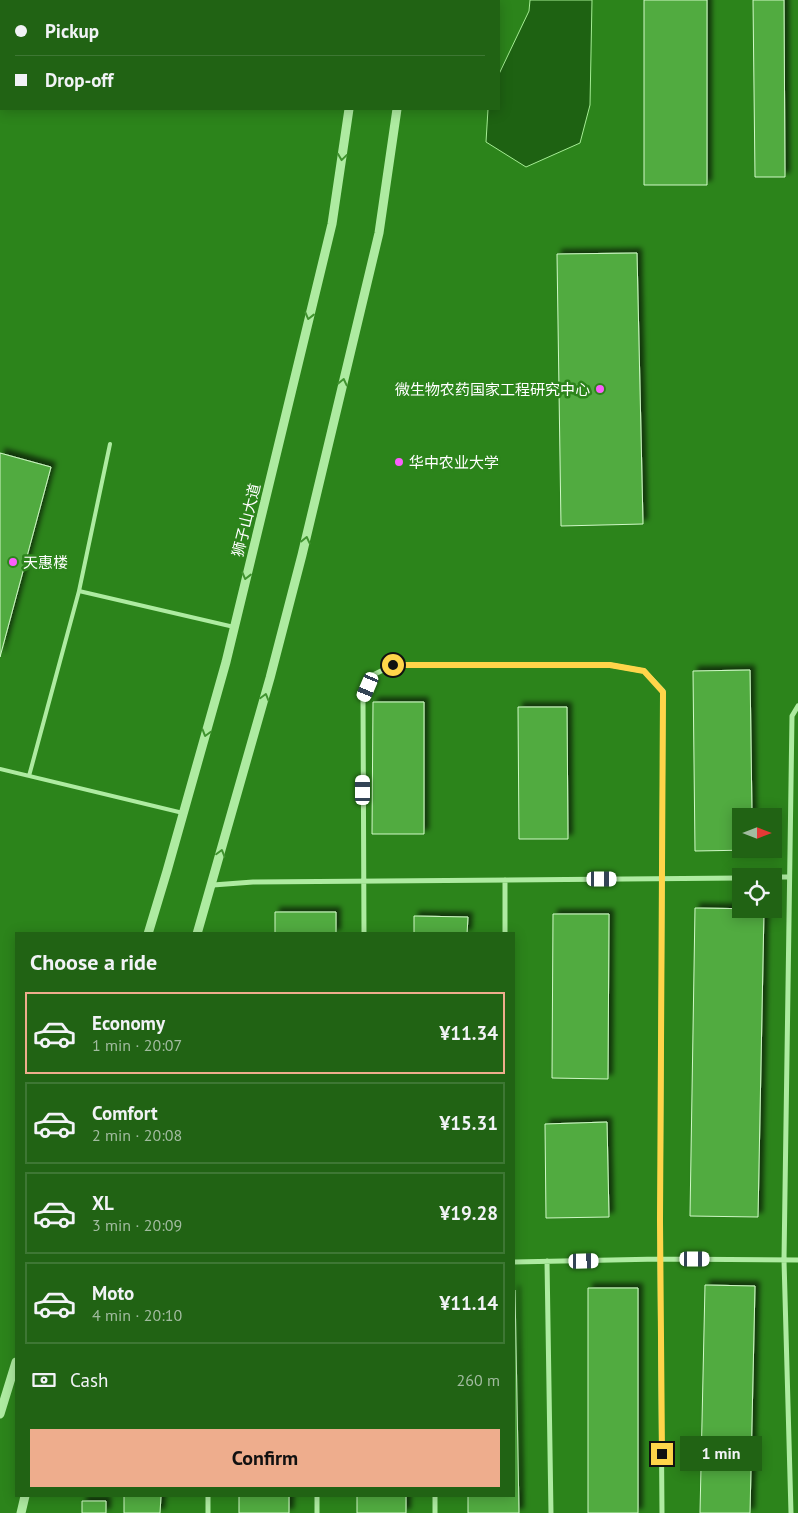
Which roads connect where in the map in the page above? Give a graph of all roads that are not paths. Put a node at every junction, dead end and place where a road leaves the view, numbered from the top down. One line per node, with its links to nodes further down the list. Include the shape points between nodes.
1 (349, 110): 5 (street, 狮子山大道, one-way to 5, via 332,224)
2 (397, 110): 18 (street, one-way to 2, via 314,508 379,233)
3 (110, 444): 4 (lane)
4 (79, 591): 5 (lane); 8 (lane)
5 (234, 627): 11 (street, 狮子山大道, one-way to 11)
6 (798, 706): 9 (street, via 792,716)
7 (0, 769): 8 (lane)
8 (29, 776): 11 (lane)
9 (791, 790): 10 (street); 13 (street)
10 (798, 790)
11 (183, 813): 19 (street, 狮子山大道)
12 (782, 877): 13 (street)
13 (789, 877): 24 (street)
14 (660, 878): 15 (street); 16 (street); 17 (street, via 663,692 644,671 610,665 393,665 373,675 363,699); 23 (street)
15 (732, 878)
16 (505, 880): 17 (street); 22 (street)
17 (363, 882): 18 (street); 21 (street)
18 (212, 884): 20 (street)
19 (149, 932)
20 (198, 932)
21 (364, 932)
22 (505, 932)
23 (660, 1259): 24 (street); 26 (street); 39 (street)
24 (784, 1260): 25 (street); 40 (street)
25 (798, 1260)
26 (547, 1261): 27 (street); 38 (street)
27 (515, 1262)
28 (15, 1365): 29 (street)
29 (0, 1414)
30 (24, 1497): 34 (street)
31 (208, 1497): 35 (street)
32 (317, 1497): 36 (street)
33 (435, 1497): 37 (street)
34 (21, 1513)
35 (208, 1513)
36 (317, 1513)
37 (435, 1513)
38 (551, 1513)
39 (662, 1513)
40 (791, 1513)

